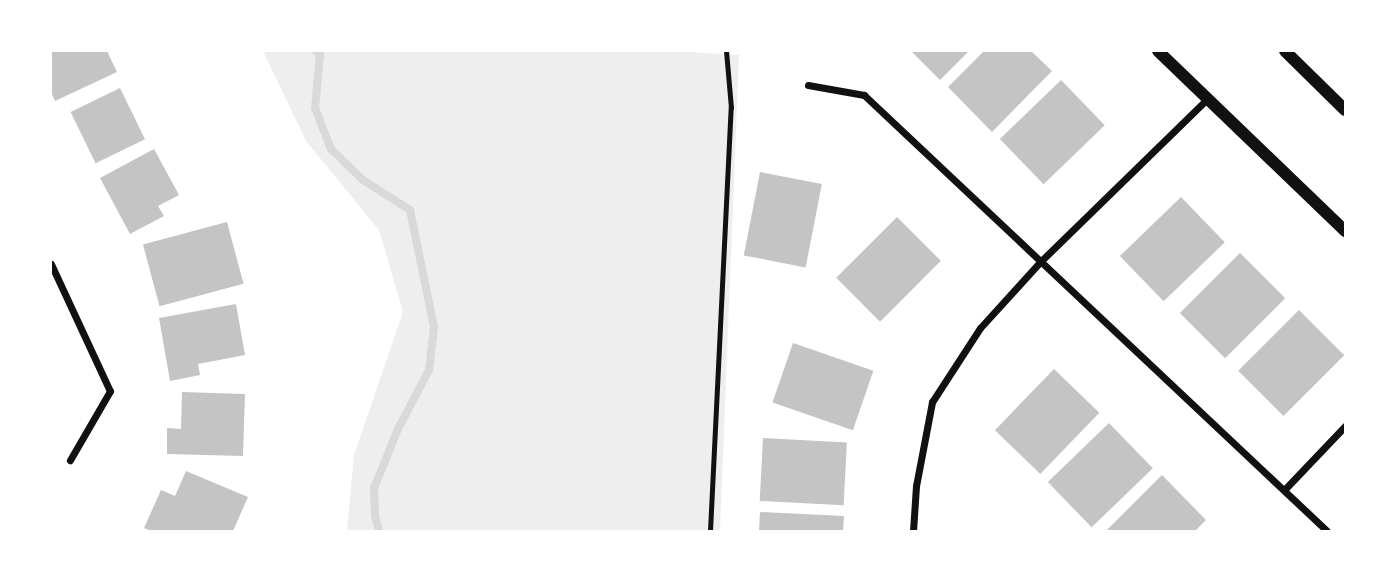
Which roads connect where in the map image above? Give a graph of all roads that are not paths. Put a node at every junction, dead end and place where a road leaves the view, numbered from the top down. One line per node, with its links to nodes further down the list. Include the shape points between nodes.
1 (1157, 51): 4 (street)
2 (1285, 51): 5 (street)
3 (808, 85): 7 (street, via 864,96)
4 (1206, 100): 6 (street); 7 (street)
5 (1345, 110)
6 (1345, 231)
7 (1041, 261): 11 (street); 12 (street, via 980,328 932,402 916,486)
8 (51, 264): 10 (street, via 110,391)
9 (1345, 426): 11 (street)
10 (70, 460)
11 (1285, 489): 13 (street)
12 (913, 531)
13 (1327, 531)

